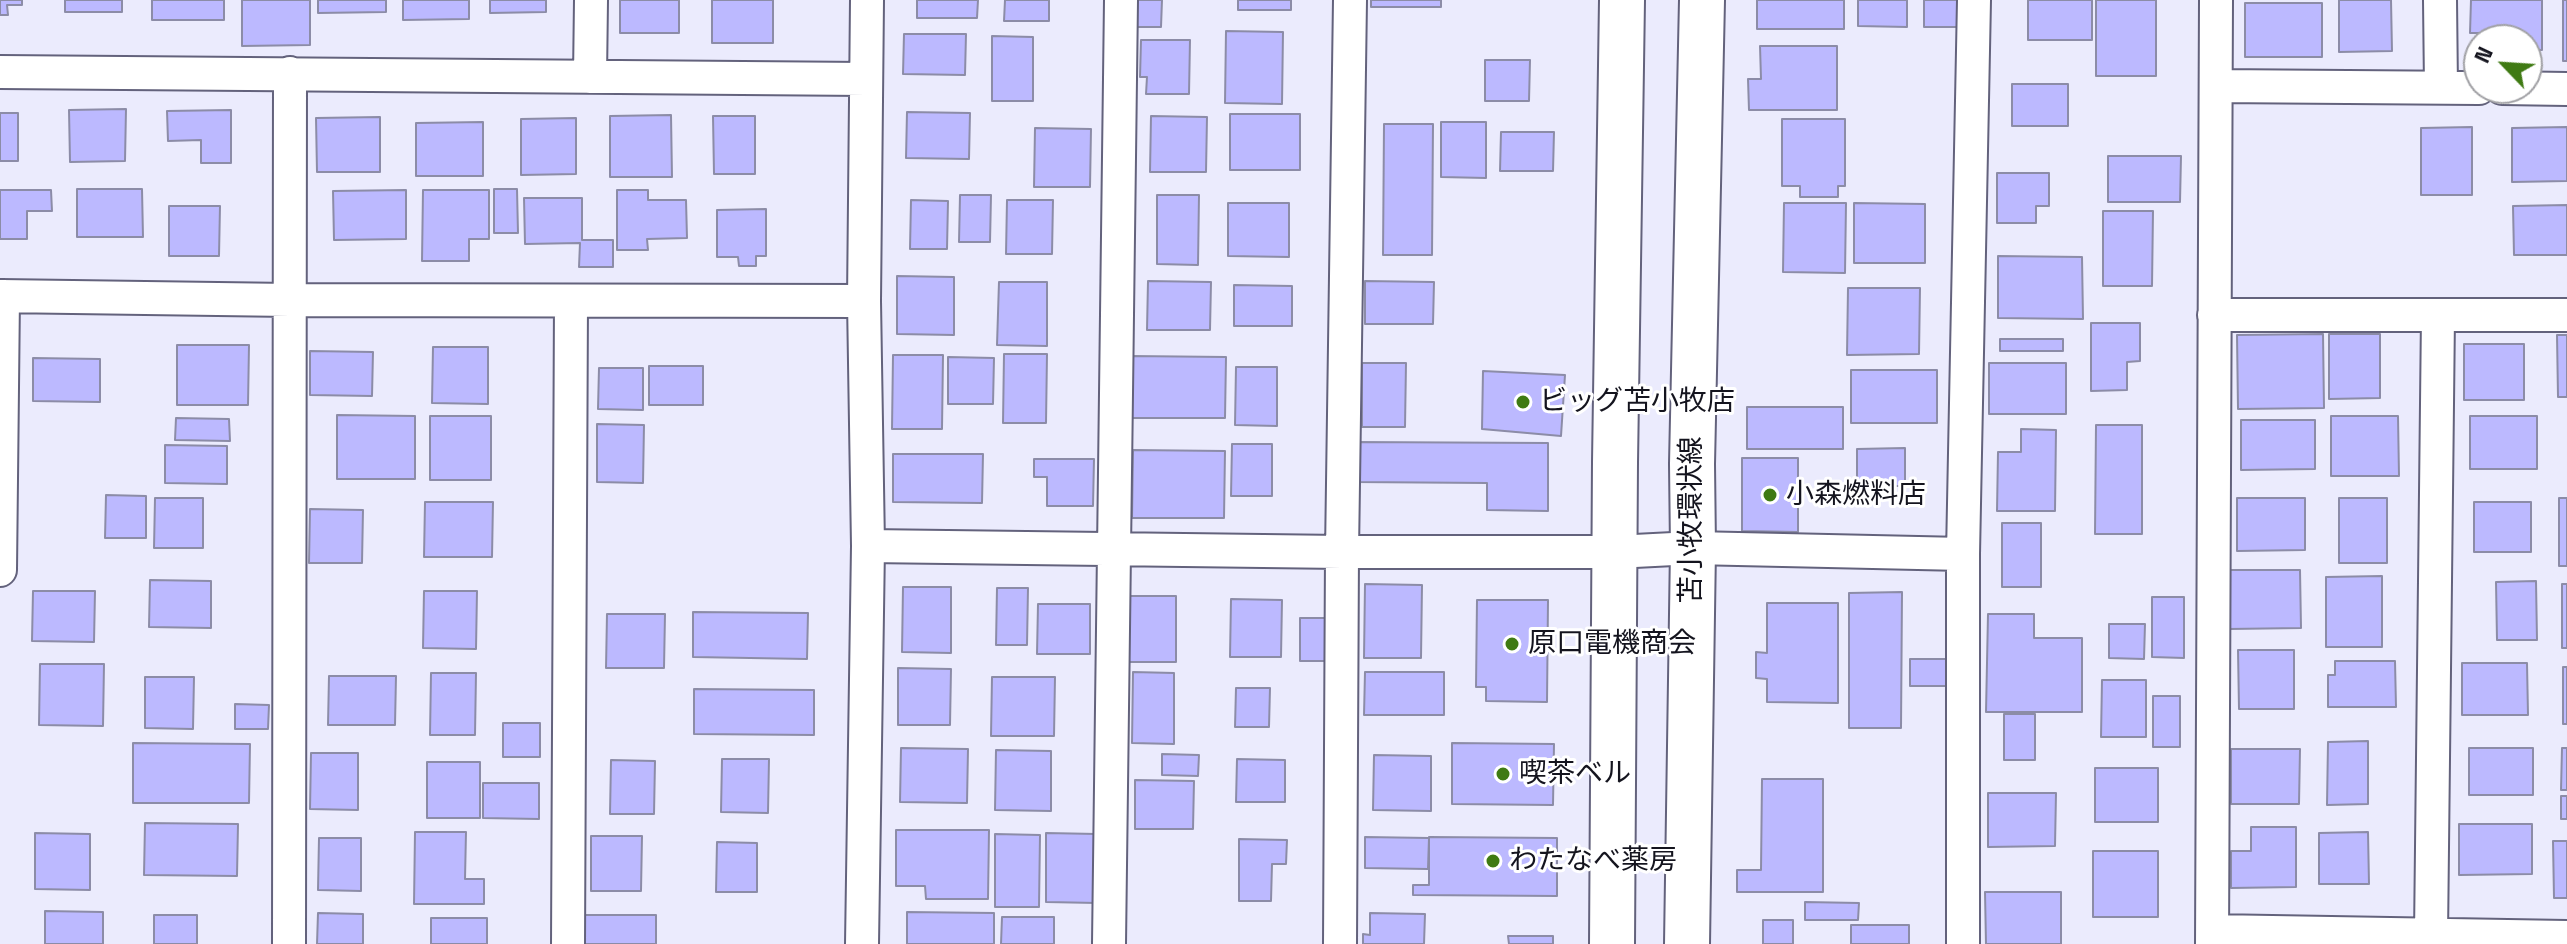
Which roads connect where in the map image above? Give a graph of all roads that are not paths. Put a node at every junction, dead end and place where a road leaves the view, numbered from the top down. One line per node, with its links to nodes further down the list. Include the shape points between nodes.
1 (591, 0): 12 (street)
2 (867, 0): 13 (street)
3 (1121, 0): 28 (street)
4 (1350, 0): 29 (street)
5 (1622, 0): 30 (main road)
6 (1702, 0): 27 (main road, 苫小牧環状線)
7 (1974, 0): 31 (street)
8 (2216, 0): 14 (street)
9 (2440, 0): 15 (street)
10 (0, 72): 11 (street)
11 (290, 73): 12 (street); 20 (street)
12 (590, 77): 13 (street)
13 (866, 79): 22 (street)
14 (2216, 86): 15 (street); 23 (street)
15 (2441, 87): 16 (street)
16 (2463, 88)
17 (2543, 89): 18 (street)
18 (2567, 89)
19 (2, 296): 20 (street); 32 (street)
20 (290, 300): 21 (street); 36 (street)
21 (571, 301): 22 (street); 37 (street)
22 (864, 301): 26 (street)
23 (2214, 315): 24 (street); 34 (street)
24 (2438, 315): 25 (street); 33 (street)
25 (2567, 315)
26 (868, 546): 28 (street); 38 (street)
27 (1693, 548): 30 (street); 31 (street); 42 (main road, 苫小牧環状線)
28 (1115, 549): 29 (street); 39 (street)
29 (1342, 552): 30 (street); 40 (street)
30 (1615, 552): 41 (main road)
31 (1963, 554): 43 (street)
32 (0, 570)
33 (2431, 935): 34 (street); 35 (street)
34 (2212, 937)
35 (2567, 937)
36 (289, 944)
37 (568, 944)
38 (862, 944)
39 (1109, 944)
40 (1340, 944)
41 (1612, 944)
42 (1687, 944)
43 (1963, 944)

